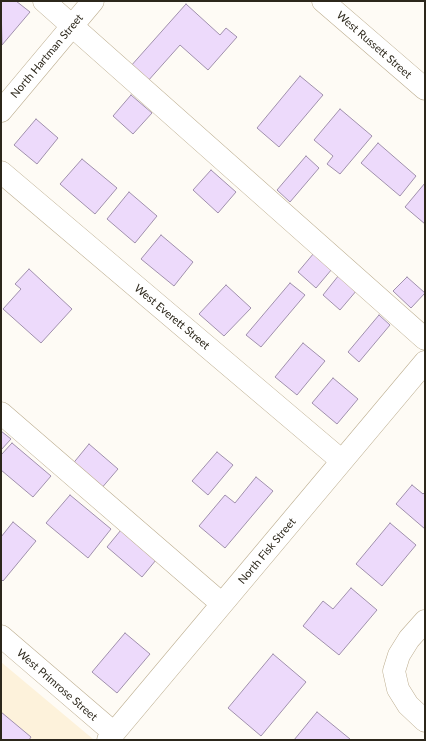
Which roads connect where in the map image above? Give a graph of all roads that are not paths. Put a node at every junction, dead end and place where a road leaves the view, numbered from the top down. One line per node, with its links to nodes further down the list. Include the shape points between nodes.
1 (44, 1): 4 (street)
2 (93, 1): 4 (street, North Hartman Street)
3 (323, 1): 5 (street, West Russett Street)
4 (73, 25): 6 (street, North Hartman Street); 8 (street)
5 (425, 89)
6 (1, 111)
7 (1, 172): 11 (street, West Everett Street)
8 (425, 339)
9 (425, 362): 11 (street, North Fisk Street)
10 (1, 413): 12 (street)
11 (342, 461): 12 (street, North Fisk Street)
12 (222, 604): 16 (street, North Fisk Street)
13 (425, 621): 15 (street, via 399,655 394,672 398,689 408,705)
14 (1, 636): 16 (street, West Primrose Street)
15 (425, 721)
16 (111, 737)

